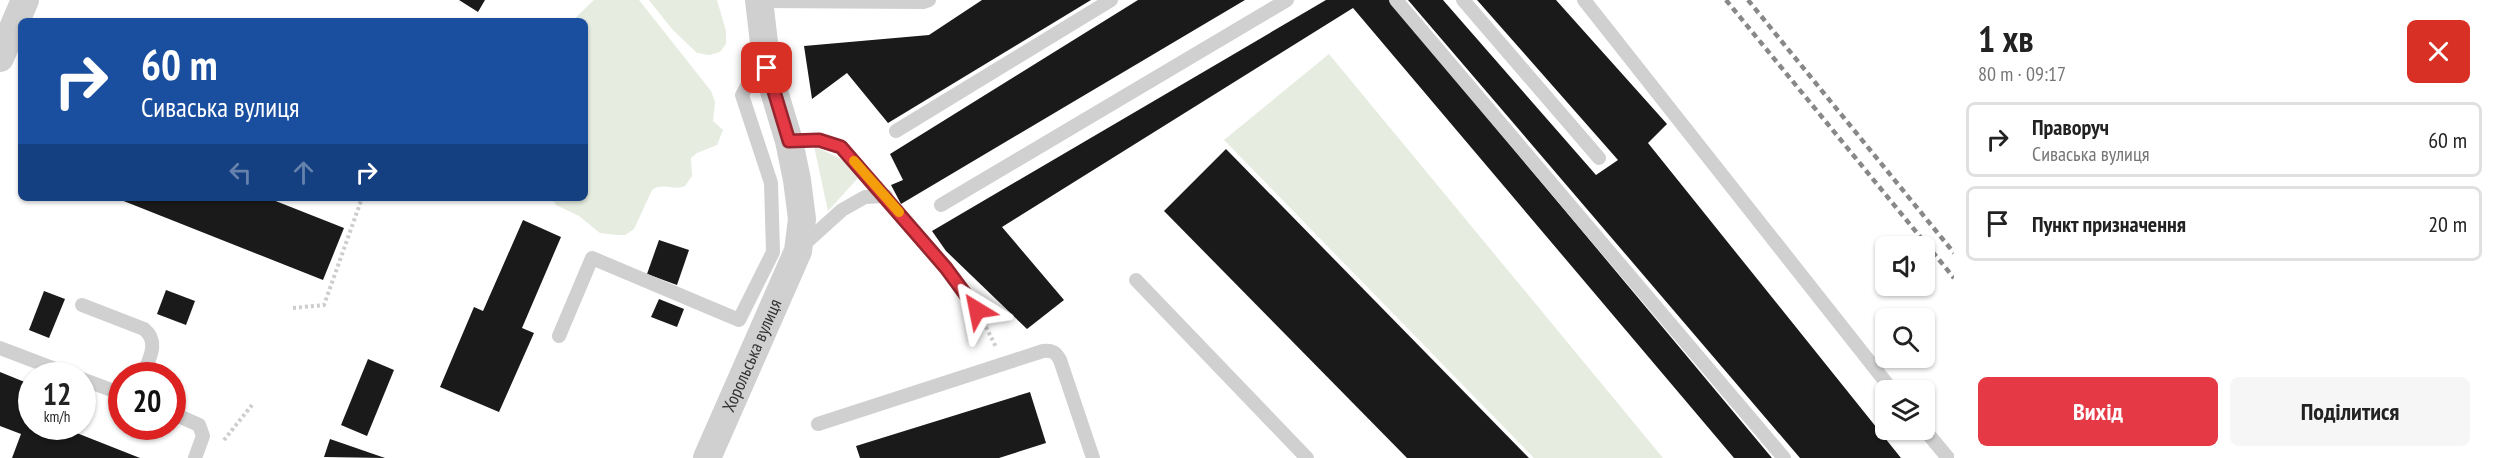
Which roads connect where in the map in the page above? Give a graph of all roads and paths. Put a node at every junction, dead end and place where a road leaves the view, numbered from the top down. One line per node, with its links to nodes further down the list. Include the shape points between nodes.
1 (928, 0): 7 (lane)
2 (1111, 0): 11 (lane)
3 (1287, 0): 16 (lane)
4 (1395, 0): 37 (lane)
5 (1463, 0): 13 (lane)
6 (1584, 0): 27 (lane)
7 (759, 1): 10 (street, Хорольська вулиця)
8 (18, 20): 9 (street)
9 (0, 58)
10 (767, 68): 12 (street, Хорольська вулиця); 22 (lane, via 753,75 742,95 771,183 773,252 739,320 592,258)
11 (896, 131)
12 (789, 141): 14 (lane, via 819,140 841,147); 17 (street, Хорольська вулиця, via 802,219)
13 (1599, 158)
14 (886, 196): 17 (lane, via 865,197 842,210); 21 (lane)
15 (361, 201): 20 (path, via 324,306)
16 (941, 205)
17 (798, 251): 34 (street, Хорольська вулиця)
18 (1136, 280): 36 (lane)
19 (82, 305): 25 (lane, via 150,334 153,350)
20 (293, 308)
21 (977, 310): 26 (path)
22 (559, 336)
23 (0, 348): 24 (lane)
24 (37, 362)
25 (148, 362)
26 (1005, 363): 30 (lane); 35 (lane, via 1043,351 1057,354)
27 (1884, 380)
28 (252, 405): 32 (path)
29 (186, 419): 33 (lane, via 199,425 202,436)
30 (819, 424)
31 (1933, 440): 38 (lane)
32 (217, 449)
33 (195, 458)
34 (707, 458)
35 (1093, 458)
36 (1307, 458)
37 (1784, 458)
38 (1948, 458)

